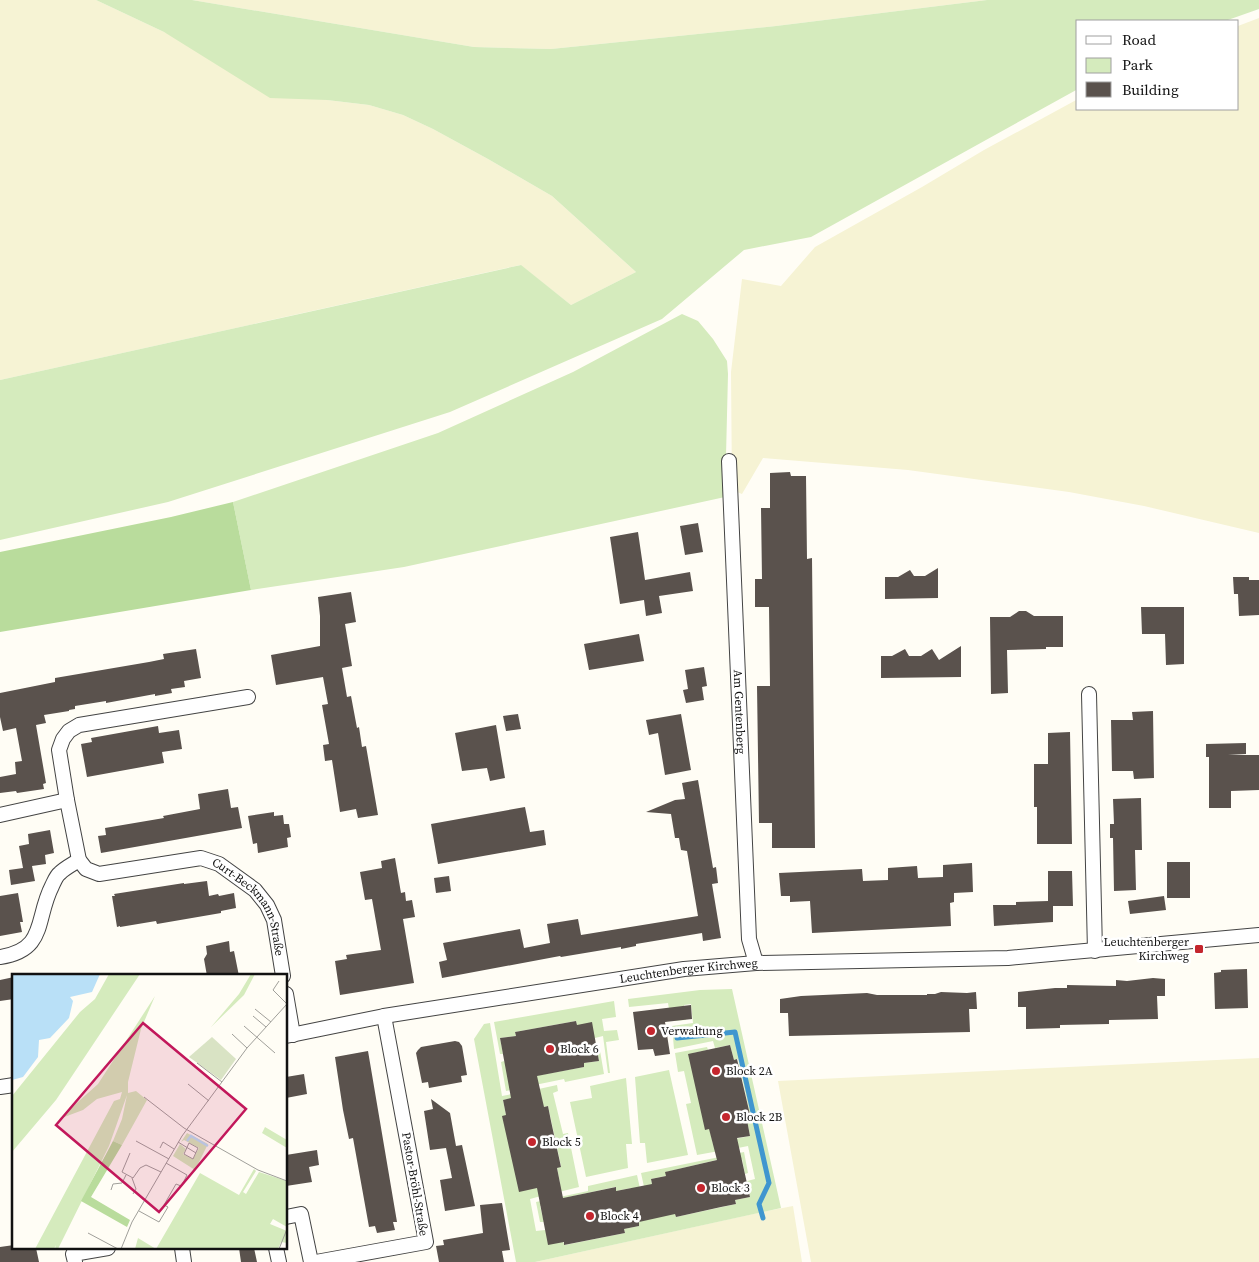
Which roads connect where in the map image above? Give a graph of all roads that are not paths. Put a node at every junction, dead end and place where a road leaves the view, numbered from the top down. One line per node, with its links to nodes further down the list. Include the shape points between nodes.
1 (729, 461): 10 (street, Am Gentenberg, via 749,940)
2 (1090, 694): 8 (street)
3 (248, 697): 4 (street, via 79,725 69,731 59,750)
4 (66, 800): 5 (street); 6 (street)
5 (0, 815)
6 (79, 860): 9 (street, via 59,873 47,895 37,935 32,942 22,952); 11 (street, Curt-Beckmann-Straße, via 86,869 99,874 201,858 219,864 255,890 267,905 274,920)
7 (1259, 935): 8 (street, Leuchtenberger Kirchweg)
8 (1095, 951): 10 (street, Leuchtenberger Kirchweg, via 1008,958)
9 (0, 957)
10 (756, 963): 13 (street, Leuchtenberger Kirchweg, via 616,978)
11 (283, 974)
12 (288, 1014): 14 (street)
13 (384, 1016): 14 (street, Leuchtenberger Kirchweg); 19 (street, Pastor-Bröhl-Straße, via 426,1242)
14 (290, 1035)
15 (288, 1217): 18 (street, via 300,1214)
16 (96, 1250): 17 (street, via 73,1254)
17 (74, 1262)
18 (311, 1262)
19 (316, 1262)

